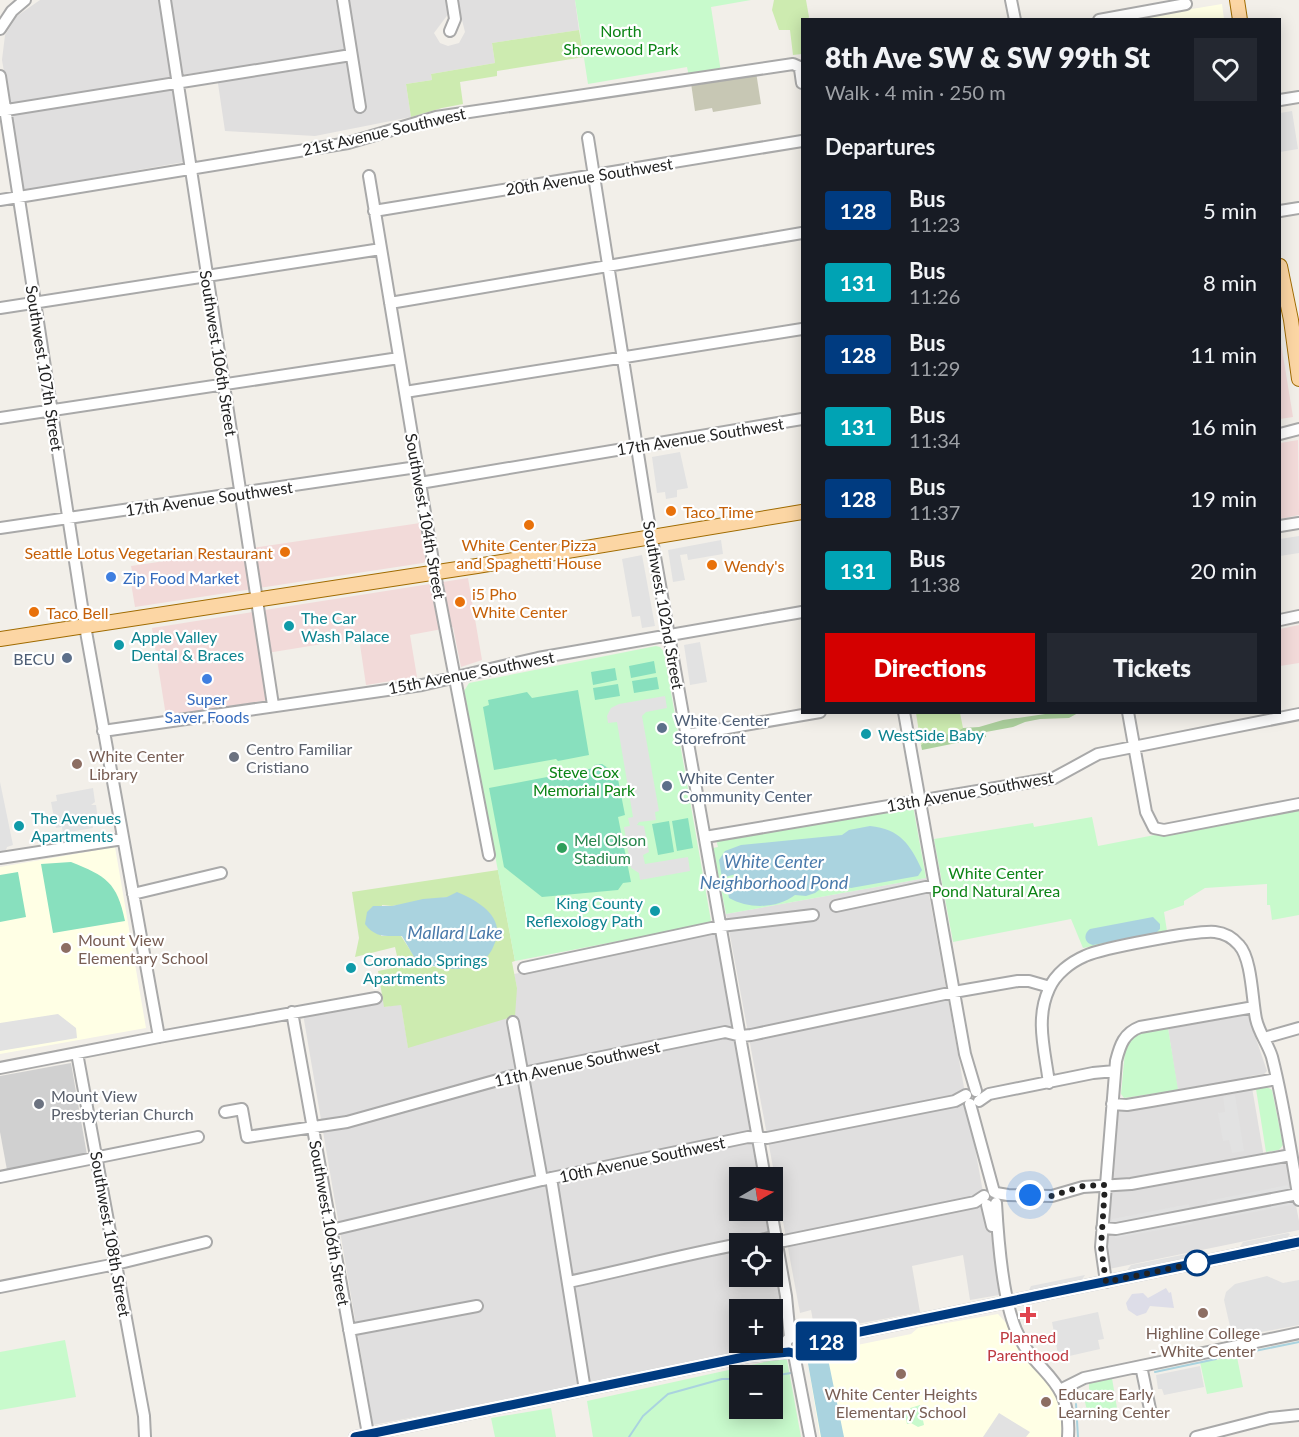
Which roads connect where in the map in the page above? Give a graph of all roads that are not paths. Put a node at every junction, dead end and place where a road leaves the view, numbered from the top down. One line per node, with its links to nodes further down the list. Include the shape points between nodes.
1 (25, 0): 11 (street)
2 (165, 0): 16 (street, Southwest 106th Street)
3 (343, 0): 13 (street)
4 (452, 0): 12 (street, via 455,19)
5 (1011, 0): 8 (street)
6 (1237, 0): 10 (main road)
7 (1186, 4): 9 (street)
8 (1015, 18)
9 (1110, 18)
10 (1240, 18)
11 (0, 29)
12 (450, 31)
13 (351, 56): 16 (street); 19 (street)
14 (801, 69): 23 (street, 21st Avenue Southwest, via 793,64 436,117 348,143)
15 (0, 76): 20 (street, Southwest 107th Street)
16 (178, 82): 20 (street); 23 (street, Southwest 106th Street)
17 (1299, 97): 18 (street)
18 (1281, 100)
19 (360, 107)
20 (2, 111): 26 (street, Southwest 107th Street)
21 (588, 138): 24 (street, Southwest 102nd Street)
22 (801, 141): 24 (street, 20th Avenue Southwest)
23 (191, 170): 26 (street, 21st Avenue Southwest); 35 (street, Southwest 106th Street)
24 (595, 175): 29 (street, 20th Avenue Southwest); 33 (street, Southwest 102nd Street)
25 (369, 176): 29 (street, Southwest 104th Street)
26 (18, 198): 27 (street, 21st Avenue Southwest); 36 (street, Southwest 107th Street)
27 (0, 200)
28 (1299, 208): 30 (street)
29 (374, 211): 32 (street, Southwest 104th Street)
30 (1281, 211)
31 (801, 232): 33 (street)
32 (381, 249): 35 (street); 37 (street, Southwest 104th Street)
33 (609, 267): 37 (street); 42 (street, Southwest 102nd Street)
34 (1281, 271): 39 (main road)
35 (208, 277): 36 (street); 44 (street, Southwest 106th Street)
36 (34, 303): 38 (street); 46 (street, Southwest 107th Street)
37 (390, 303): 41 (street, Southwest 104th Street)
38 (0, 308)
39 (1290, 320): 43 (main road)
40 (801, 329): 42 (street)
41 (399, 358): 44 (street); 45 (street, Southwest 104th Street)
42 (623, 358): 45 (street); 49 (street, Southwest 102nd Street)
43 (1299, 379)
44 (224, 384): 46 (street); 52 (street, Southwest 106th Street)
45 (405, 392): 50 (street, Southwest 104th Street)
46 (51, 410): 47 (street); 54 (street, Southwest 107th Street)
47 (0, 418)
48 (801, 419): 49 (street, 17th Avenue Southwest)
49 (638, 446): 51 (street, 17th Avenue Southwest); 58 (street, Southwest 102nd Street)
50 (417, 467): 51 (street, Southwest 104th Street); 52 (street, 17th Avenue Southwest)
51 (420, 483): 59 (street, Southwest 104th Street)
52 (241, 493): 54 (street, 17th Avenue Southwest); 60 (street, Southwest 106th Street)
53 (801, 512): 58 (main road)
54 (68, 518): 57 (street, 17th Avenue Southwest); 64 (street, Southwest 107th Street)
55 (1299, 523): 56 (street)
56 (1281, 526)
57 (0, 528)
58 (652, 537): 59 (main road); 65 (street, Southwest 102nd Street)
59 (435, 572): 60 (main road); 67 (street, Southwest 104th Street)
60 (257, 600): 64 (main road); 68 (street, Southwest 106th Street)
61 (801, 612): 65 (street, 15th Avenue Southwest)
62 (1299, 616): 63 (street)
63 (1281, 620)
64 (85, 626): 66 (main road); 73 (street, Southwest 107th Street)
65 (670, 635): 67 (street, 15th Avenue Southwest, via 538,658); 74 (street, Southwest 102nd Street)
66 (0, 639)
67 (455, 678): 68 (street, 15th Avenue Southwest); 80 (street, Southwest 104th Street)
68 (273, 705): 73 (street, 15th Avenue Southwest)
69 (808, 714): 74 (street)
70 (904, 714): 76 (street)
71 (1128, 714): 75 (street)
72 (1299, 714): 75 (street, 13th Avenue Southwest)
73 (103, 731): 79 (street, Southwest 107th Street)
74 (687, 735): 78 (street, Southwest 102nd Street)
75 (1134, 747): 76 (street, 13th Avenue Southwest, via 1092,756 1054,778); 77 (street, via 1146,812 1154,828 1164,830)
76 (919, 801): 78 (street, 13th Avenue Southwest); 83 (street)
77 (1299, 804)
78 (705, 837): 87 (street, Southwest 102nd Street)
79 (123, 839): 81 (street); 84 (street, Southwest 107th Street)
80 (489, 855)
81 (0, 858)
82 (220, 873): 84 (street)
83 (935, 885): 85 (street); 90 (street)
84 (133, 894): 97 (street, Southwest 107th Street)
85 (836, 906)
86 (813, 915): 87 (street)
87 (721, 926): 88 (street); 96 (street, Southwest 102nd Street)
88 (524, 968)
89 (1050, 987): 90 (street, 11th Avenue Southwest, via 1018,981); 92 (street, via 1071,964 1088,954 1210,932 1233,939 1241,948); 104 (street, via 1041,1030)
90 (954, 992): 96 (street, 11th Avenue Southwest); 105 (street)
91 (376, 998): 93 (street)
92 (1254, 1007): 98 (street); 101 (street, via 1132,1030 1121,1042)
93 (292, 1012): 97 (street); 108 (street, Southwest 106th Street)
94 (513, 1022): 102 (street)
95 (1299, 1028): 98 (street)
96 (741, 1036): 102 (street, 11th Avenue Southwest, via 725,1032); 110 (street, Southwest 102nd Street)
97 (159, 1037): 99 (street)
98 (1264, 1038): 103 (street)
99 (77, 1053): 100 (street); 112 (street, Southwest 108th Street)
100 (0, 1068)
101 (1115, 1071): 104 (street, 10th Avenue Southwest); 106 (street)
102 (523, 1073): 108 (street, 11th Avenue Southwest, via 347,1122); 115 (street)
103 (1277, 1079): 106 (street); 111 (street)
104 (1049, 1083): 105 (street, 10th Avenue Southwest)
105 (975, 1097): 110 (street, 10th Avenue Southwest); 118 (street)
106 (1112, 1104): 116 (street)
107 (225, 1112): 108 (street, 11th Avenue Southwest, via 242,1109 247,1137)
108 (312, 1126): 120 (street, Southwest 106th Street)
109 (198, 1137): 112 (street)
110 (758, 1138): 113 (street, Southwest 102nd Street); 115 (street, 10th Avenue Southwest)
111 (1291, 1155): 116 (street, via 1131,1184); 117 (street)
112 (97, 1158): 114 (street); 125 (street, Southwest 108th Street)
113 (763, 1167)
114 (0, 1177)
115 (547, 1179): 120 (street, 10th Avenue Southwest); 127 (street)
116 (1105, 1185): 118 (street, via 1083,1186 1052,1196 1021,1194); 119 (street)
117 (1298, 1193): 119 (street, via 1116,1229)
118 (989, 1199): 121 (street); 130 (street)
119 (1102, 1228): 128 (street, via 1101,1257)
120 (331, 1230): 132 (street, Southwest 106th Street)
121 (783, 1241)
122 (206, 1242): 125 (street)
123 (1299, 1242): 128 (street)
124 (729, 1246): 127 (street)
125 (116, 1264): 129 (street); 140 (street, Southwest 108th Street)
126 (783, 1279): 134 (street)
127 (568, 1282): 136 (street)
128 (1106, 1282): 130 (street)
129 (0, 1287)
130 (1008, 1302): 134 (street); 137 (street, via 1019,1338)
131 (477, 1306): 132 (street)
132 (349, 1330): 141 (street, Southwest 106th Street)
133 (1299, 1333): 135 (street)
134 (795, 1346): 136 (street); 145 (street)
135 (1141, 1366): 137 (street, via 1084,1378); 138 (street)
136 (585, 1390): 141 (street)
137 (1060, 1390): 146 (street, via 1067,1412)
138 (1150, 1409)
139 (1299, 1415): 147 (street, via 1270,1418)
140 (144, 1416): 142 (street, Southwest 108th Street); 143 (street, Southwest 108th Street)
141 (368, 1434): 144 (street)
142 (145, 1437)
143 (151, 1437)
144 (355, 1437)
145 (810, 1437)
146 (1068, 1437)
147 (1196, 1437)

